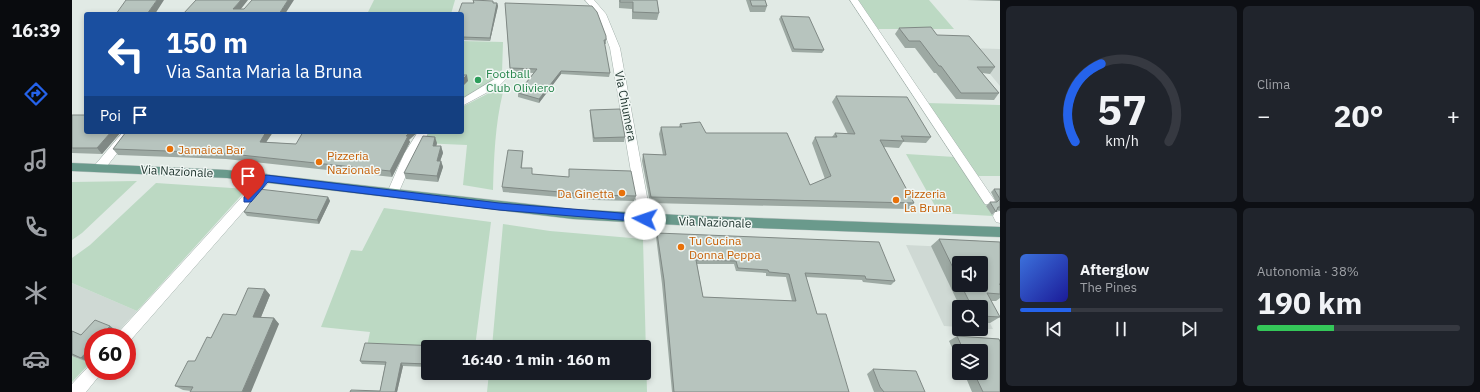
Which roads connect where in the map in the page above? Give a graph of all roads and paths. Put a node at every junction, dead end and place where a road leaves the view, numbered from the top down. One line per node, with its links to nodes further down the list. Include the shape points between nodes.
1 (589, 0): 12 (street, Via Chiumera, via 602,14 615,48)
2 (854, 0): 11 (street)
3 (503, 77): 4 (street, via 496,84)
4 (464, 102)
5 (127, 134): 8 (street)
6 (423, 134): 10 (street, via 410,154)
7 (72, 167): 8 (main road, Via Nazionale)
8 (100, 168): 9 (main road, Via Nazionale)
9 (266, 178): 10 (main road, Via Nazionale); 14 (street)
10 (393, 193): 12 (main road, Via Nazionale, via 514,208)
11 (989, 201)
12 (645, 219): 13 (main road, Via Nazionale)
13 (1000, 232)
14 (132, 328)
15 (86, 380): 16 (street)
16 (75, 392)

